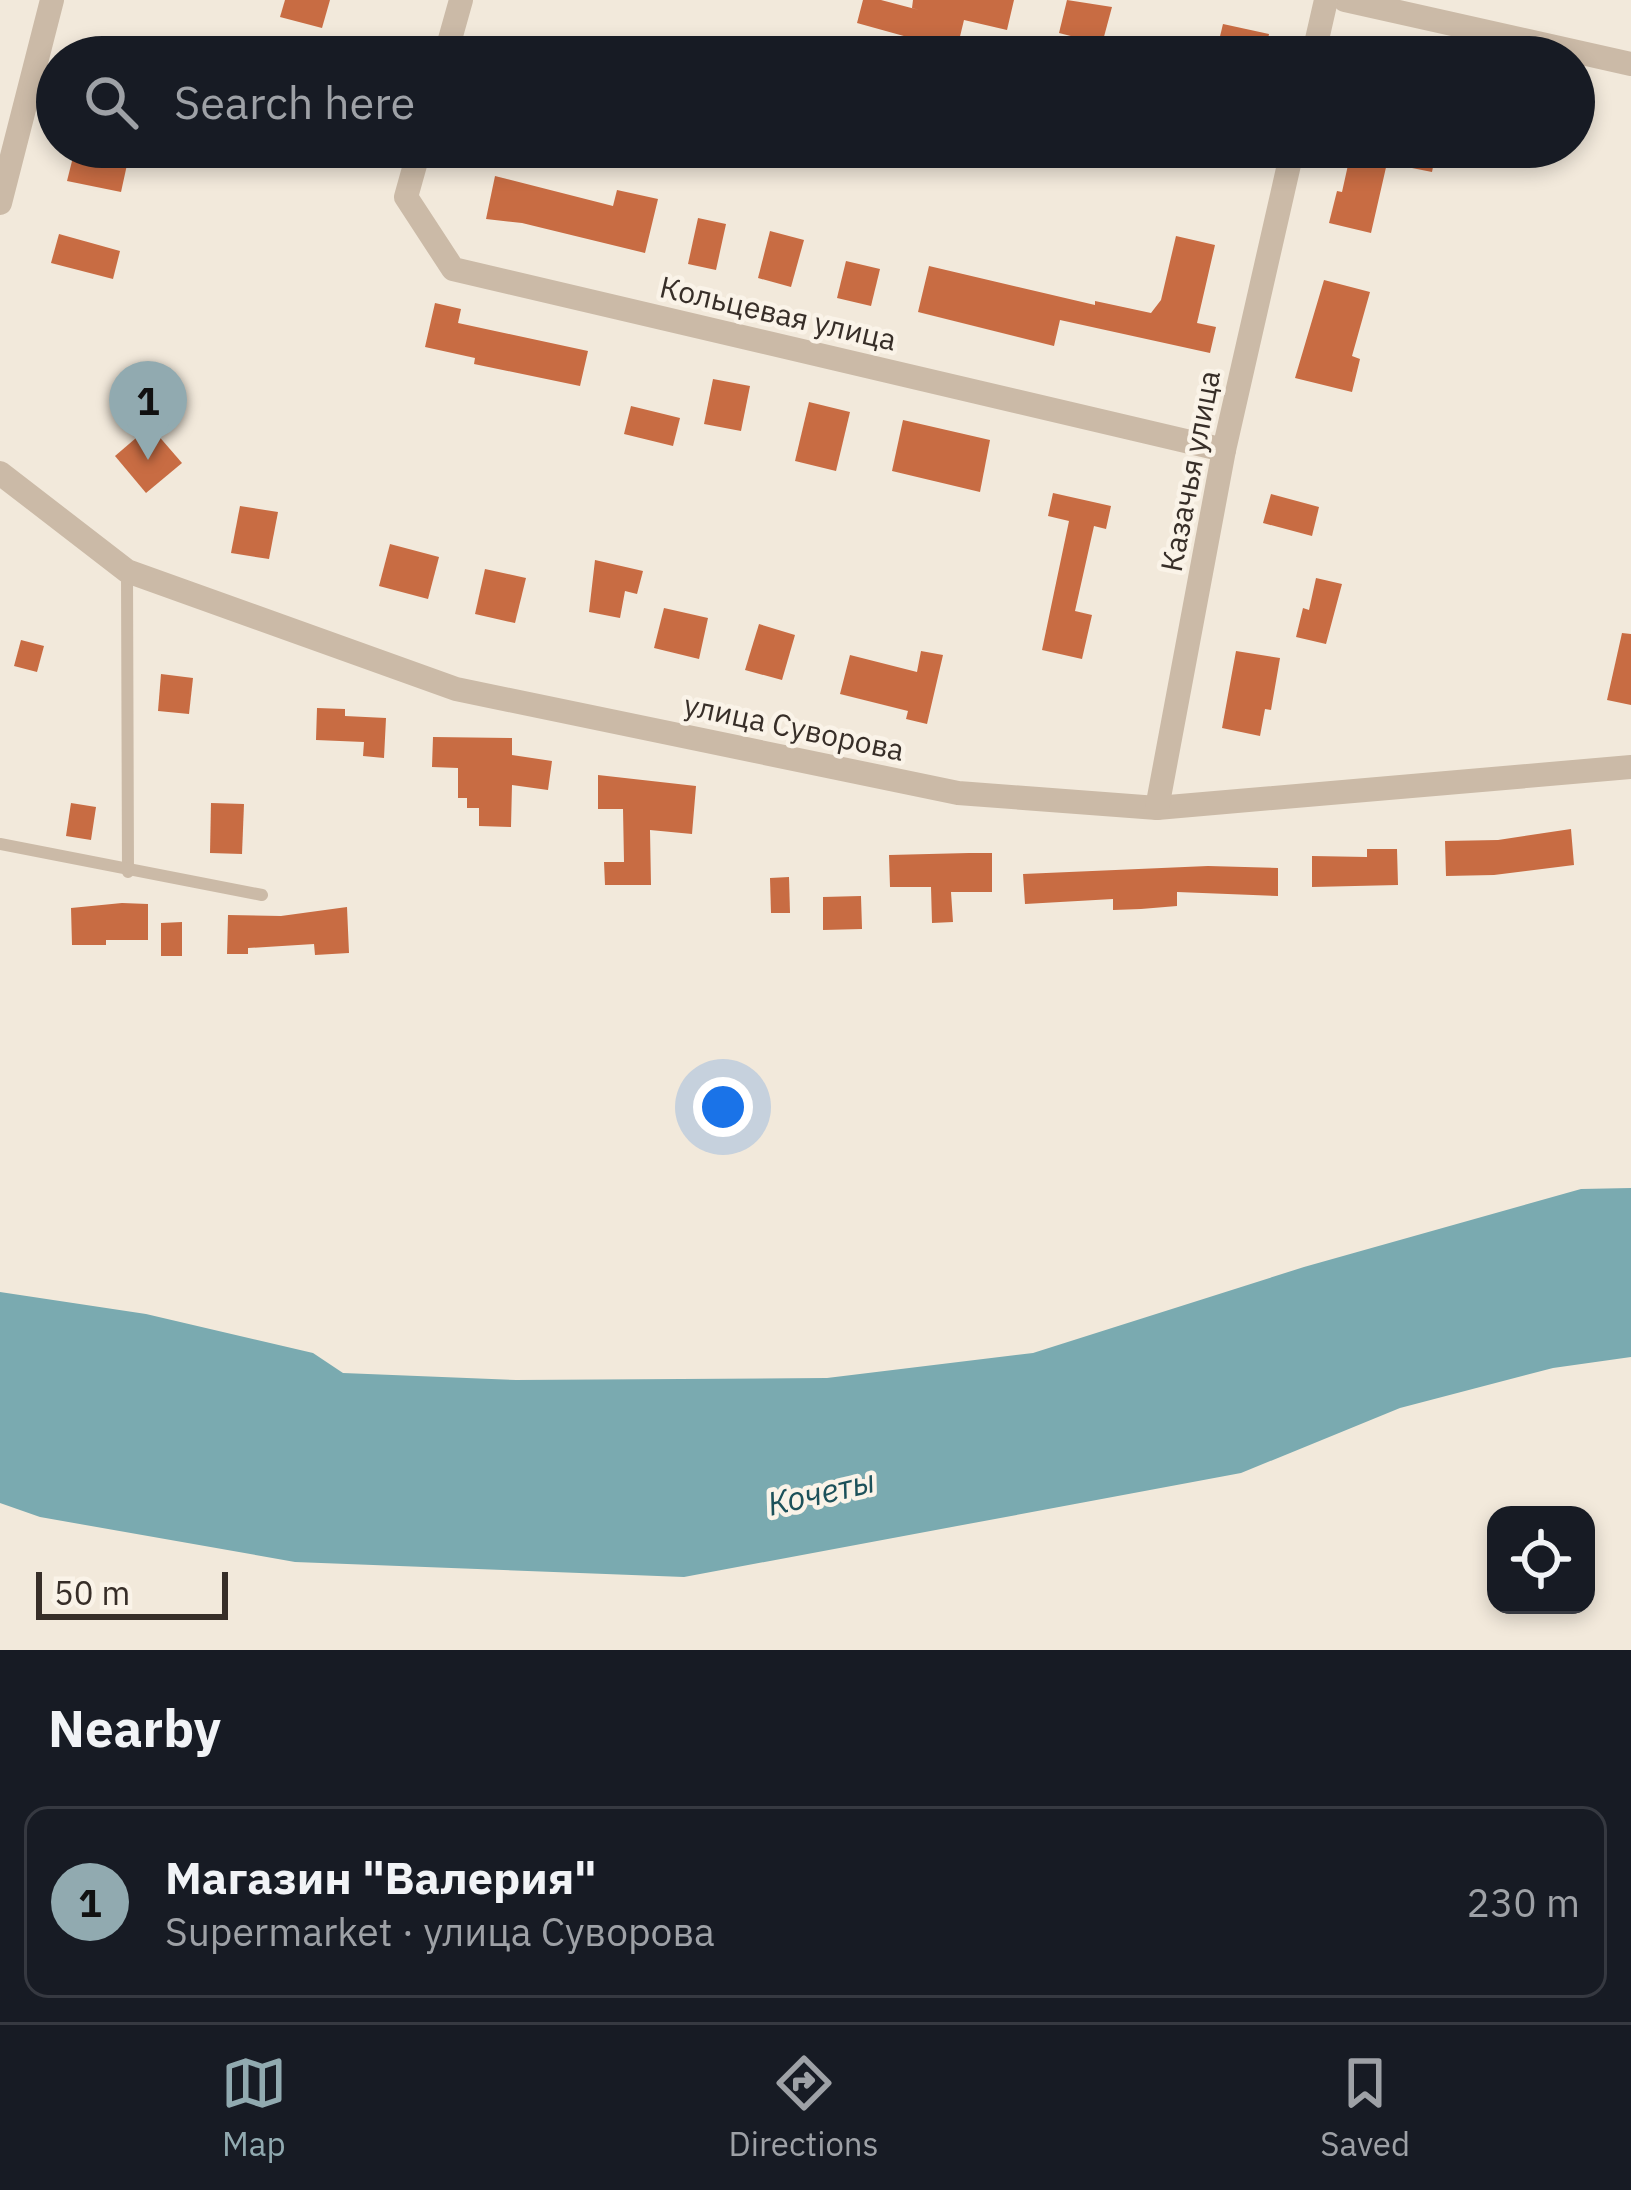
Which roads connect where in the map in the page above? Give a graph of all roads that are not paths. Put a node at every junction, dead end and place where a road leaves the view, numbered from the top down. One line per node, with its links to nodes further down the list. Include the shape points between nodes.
1 (52, 0): 5 (street)
2 (461, 0): 6 (street)
3 (1326, 0): 7 (street)
4 (1345, 0): 8 (street)
5 (43, 36)
6 (451, 36)
7 (1318, 36)
8 (1506, 36)
9 (1595, 56): 11 (street)
10 (36, 62): 14 (street)
11 (1631, 64)
12 (414, 168): 15 (street, Кольцевая улица, via 406,196 453,269)
13 (1287, 168): 15 (street, Казачья улица)
14 (0, 203)
15 (1224, 450): 19 (street, Казачья улица)
16 (0, 472): 17 (street, улица Суворова)
17 (127, 571): 19 (street, улица Суворова, via 456,689 958,793); 21 (lane)
18 (1631, 767): 19 (street, улица Суворова)
19 (1157, 808)
20 (0, 844): 21 (lane)
21 (128, 872): 22 (lane)
22 (262, 895)

